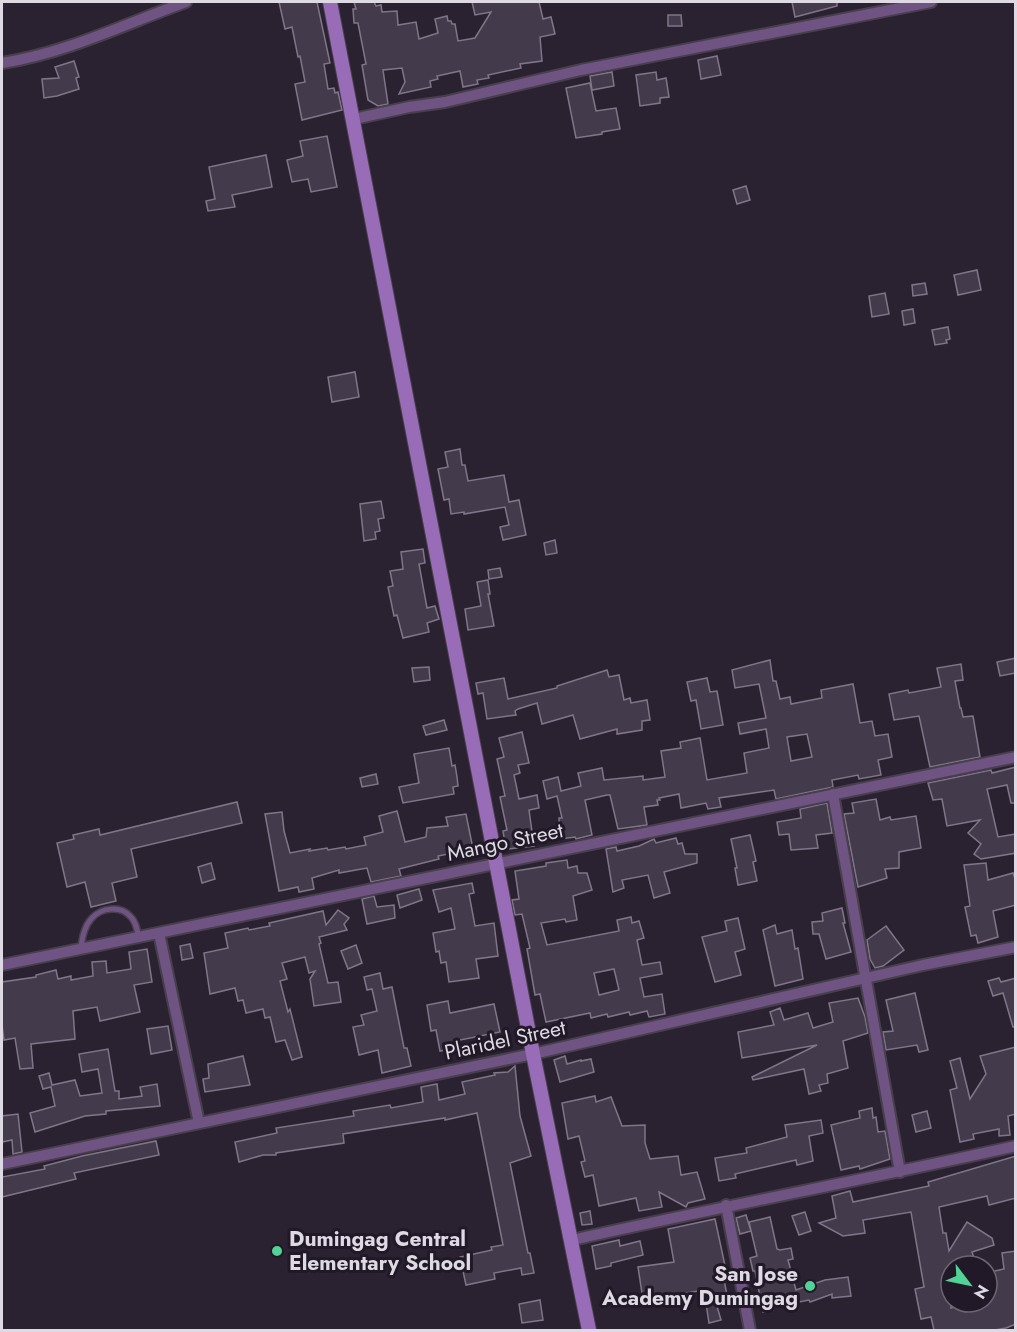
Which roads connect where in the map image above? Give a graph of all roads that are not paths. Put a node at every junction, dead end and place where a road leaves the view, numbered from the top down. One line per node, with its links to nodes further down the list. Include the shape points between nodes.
1 (186, 2): 4 (street, via 64,49)
2 (330, 2): 5 (main road)
3 (931, 2): 5 (street)
4 (2, 63)
5 (354, 119): 8 (main road)
6 (1016, 757): 7 (street, Mango Street)
7 (833, 794): 8 (street, Mango Street); 14 (street)
8 (496, 863): 9 (street, Mango Street); 15 (main road)
9 (159, 933): 10 (street, Mango Street); 16 (street)
10 (139, 938): 12 (street, Mango Street); 12 (lane, via 130,915 108,909 92,917 83,933)
11 (1016, 947): 14 (street, Plaridel Street)
12 (81, 948): 13 (street, Mango Street)
13 (2, 965)
14 (866, 979): 15 (street, Plaridel Street); 19 (street)
15 (533, 1054): 16 (street, Plaridel Street); 21 (main road)
16 (199, 1123): 18 (street, Plaridel Street)
17 (1016, 1146): 19 (street)
18 (2, 1164)
19 (900, 1172): 20 (street)
20 (726, 1205): 21 (street); 23 (street)
21 (572, 1239): 22 (main road)
22 (589, 1330)
23 (750, 1330)

